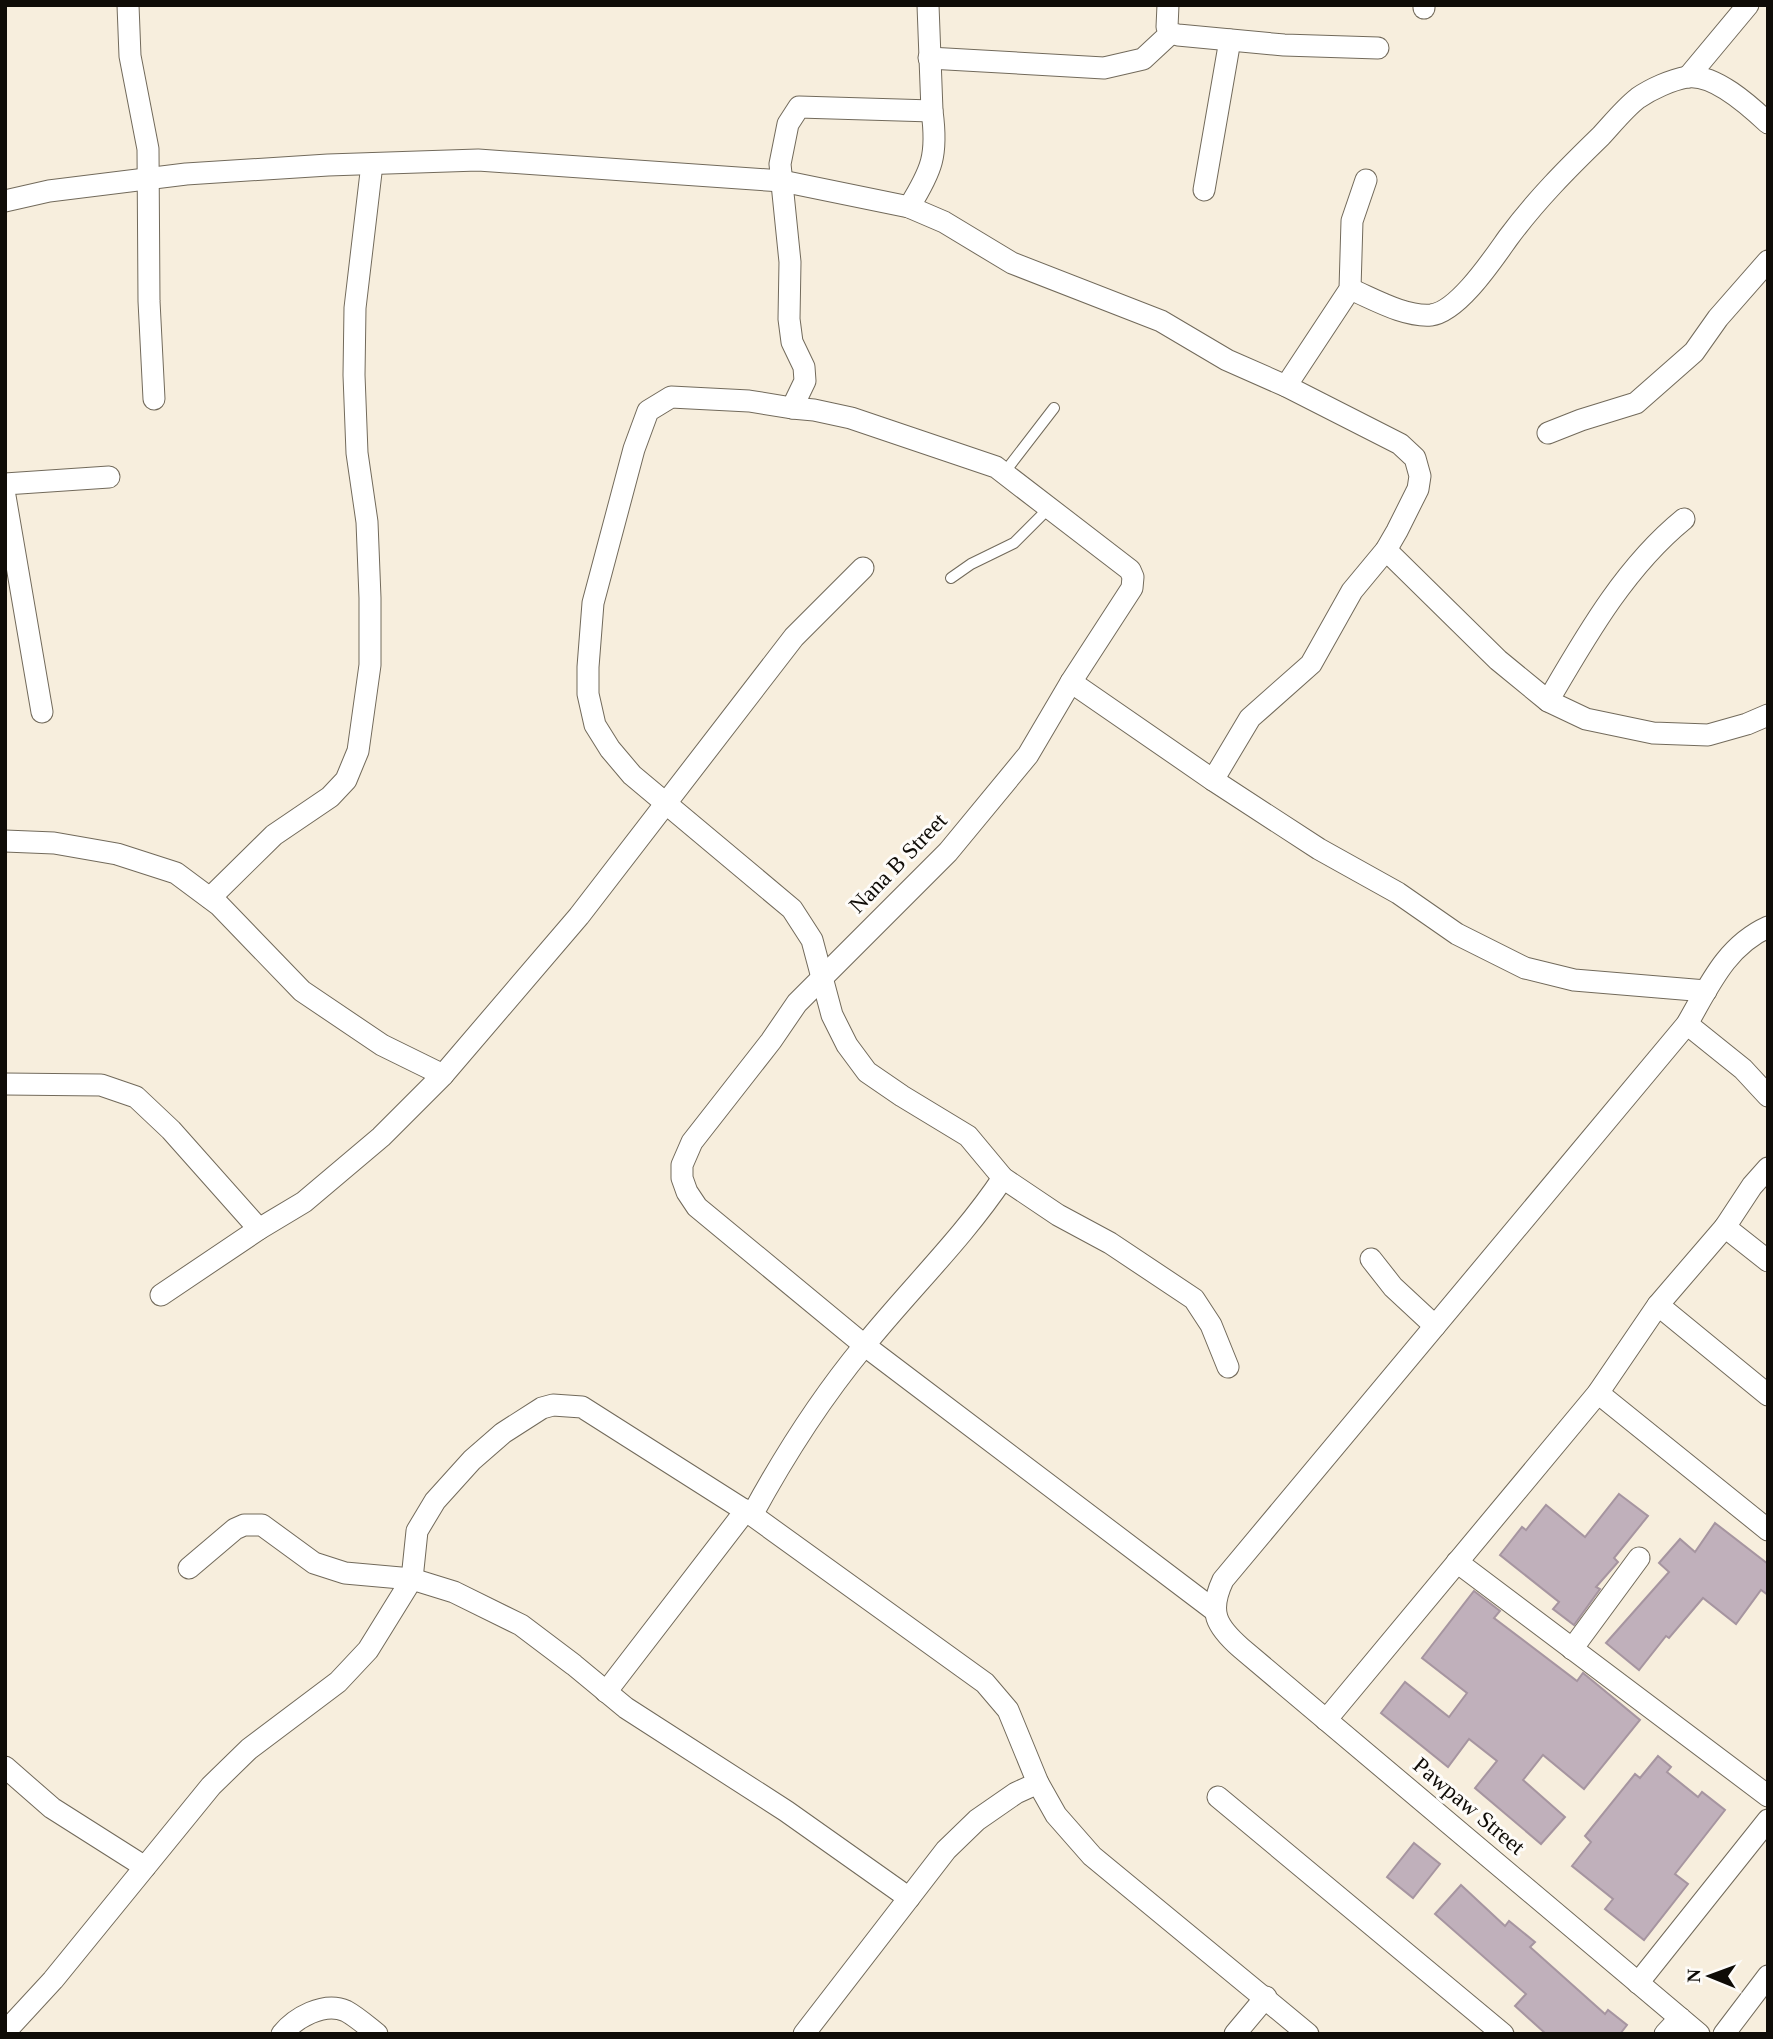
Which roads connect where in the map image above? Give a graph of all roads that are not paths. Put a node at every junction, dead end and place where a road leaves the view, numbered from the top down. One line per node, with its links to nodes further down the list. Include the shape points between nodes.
1 (128, 5): 13 (street, via 130,56)
2 (928, 5): 8 (street)
3 (1168, 5): 5 (street)
4 (1748, 5): 9 (street)
5 (1171, 33): 6 (street); 8 (street, via 1143,59 1104,68)
6 (1230, 40): 7 (street); 16 (street)
7 (1378, 48)
8 (929, 58): 10 (street)
9 (1688, 77): 11 (street, via 1728,91); 20 (street, via 1636,100 1556,180 1451,305 1433,315 1412,314)
10 (932, 111): 15 (street, via 799,107 783,144); 18 (street, via 936,139 932,164)
11 (1768, 123)
12 (372, 164): 13 (street); 15 (street, via 478,160); 42 (street, via 355,308 357,453 367,522 370,598 370,665 358,751 346,780 330,796 274,835)
13 (149, 178): 17 (street); 22 (street)
14 (1366, 180): 20 (street, via 1352,221)
15 (782, 181): 18 (street); 23 (street, via 790,262 789,320 805,381)
16 (1204, 190)
17 (5, 201)
18 (909, 207): 21 (street, via 944,222 1012,263 1161,321 1227,360)
19 (1768, 261): 25 (street, via 1695,352 1636,403)
20 (1350, 289): 21 (street)
21 (1286, 386): 32 (street, via 1400,444 1415,458 1418,488)
22 (154, 399)
23 (792, 408): 26 (street, via 851,418); 40 (street, via 671,397 648,411 634,449 593,603 587,694 595,724 611,749)
24 (1054, 408): 26 (lane)
25 (1548, 433)
26 (1004, 473): 30 (street)
27 (109, 477): 28 (street)
28 (5, 484)
29 (5, 496): 37 (street)
30 (1048, 509): 34 (lane, via 1014,542); 35 (street, Nana B Street, via 1130,570 1133,577 1132,588)
31 (1684, 519): 36 (street, via 1660,539 1613,595)
32 (1386, 550): 36 (street); 39 (street, via 1352,591 1311,664 1250,718)
33 (863, 568): 40 (street, via 794,637)
34 (951, 578)
35 (1071, 682): 39 (street); 44 (street, Nana B Street, via 1028,755 948,852)
36 (1548, 701): 38 (street, via 1586,719 1653,733 1708,735)
37 (42, 712)
38 (1768, 715)
39 (1213, 780): 45 (street, via 1457,934 1525,968 1574,980)
40 (665, 805): 44 (street, via 792,909 812,940); 47 (street, via 579,916)
41 (5, 841): 42 (street, via 54,843 117,854 176,873)
42 (210, 898): 47 (street, via 302,991 382,1045)
43 (1768, 927): 45 (street, via 1737,945)
44 (821, 981): 51 (street, via 832,1015 867,1072 968,1136); 59 (street, Nana B Street, via 797,1003 692,1142 682,1178 697,1207)
45 (1706, 991): 46 (street)
46 (1687, 1024): 49 (street, via 1743,1069); 58 (street)
47 (443, 1074): 53 (street, via 323,1186)
48 (5, 1084): 53 (street, via 101,1085 136,1097 172,1130)
49 (1768, 1096)
50 (1768, 1168): 52 (street)
51 (1003, 1178): 59 (street); 60 (street, via 1194,1299 1211,1325)
52 (1725, 1227): 55 (street); 57 (street)
53 (259, 1229): 56 (street)
54 (1371, 1259): 58 (street)
55 (1768, 1261)
56 (161, 1295)
57 (1658, 1305): 61 (street); 62 (street)
58 (1435, 1326): 69 (street, via 1223,1580)
59 (864, 1345): 63 (street); 69 (street)
60 (1228, 1367)
61 (1598, 1393): 64 (street); 66 (street)
62 (1768, 1395)
63 (749, 1512): 68 (street, via 582,1407 553,1405 503,1433 435,1501 417,1531); 71 (street); 74 (street, via 985,1683 1008,1710)
64 (1768, 1530)
65 (1639, 1558): 70 (street)
66 (1457, 1562): 70 (street); 72 (street)
67 (189, 1568): 68 (street, via 235,1529 252,1524 262,1525 314,1563 345,1573)
68 (412, 1579): 71 (street, via 454,1592 521,1625); 78 (street, via 368,1650 338,1682 248,1749 211,1786)
69 (1214, 1611): 72 (street, Pawpaw Street, via 1225,1634)
70 (1572, 1649): 75 (street)
71 (606, 1692): 79 (street)
72 (1326, 1720): 81 (street, Pawpaw Street)
73 (5, 1767): 78 (street, via 52,1808)
74 (1038, 1783): 79 (street, via 977,1820 946,1850); 82 (street, via 1056,1815 1092,1856)
75 (1768, 1796)
76 (1219, 1797): 90 (street)
77 (1768, 1820): 81 (street)
78 (145, 1867): 84 (street)
79 (909, 1898): 87 (street)
80 (1768, 1976): 93 (street)
81 (1639, 1983): 83 (street, Pawpaw Street)
82 (1266, 1997): 88 (street); 89 (street)
83 (1680, 2018): 91 (street); 92 (street, Pawpaw Street)
84 (11, 2030)
85 (282, 2034): 86 (street, via 308,2014 328,2008 344,2010)
86 (377, 2034)
87 (804, 2034)
88 (1235, 2034)
89 (1308, 2034)
90 (1503, 2034)
91 (1665, 2034)
92 (1699, 2034)
93 (1724, 2034)

